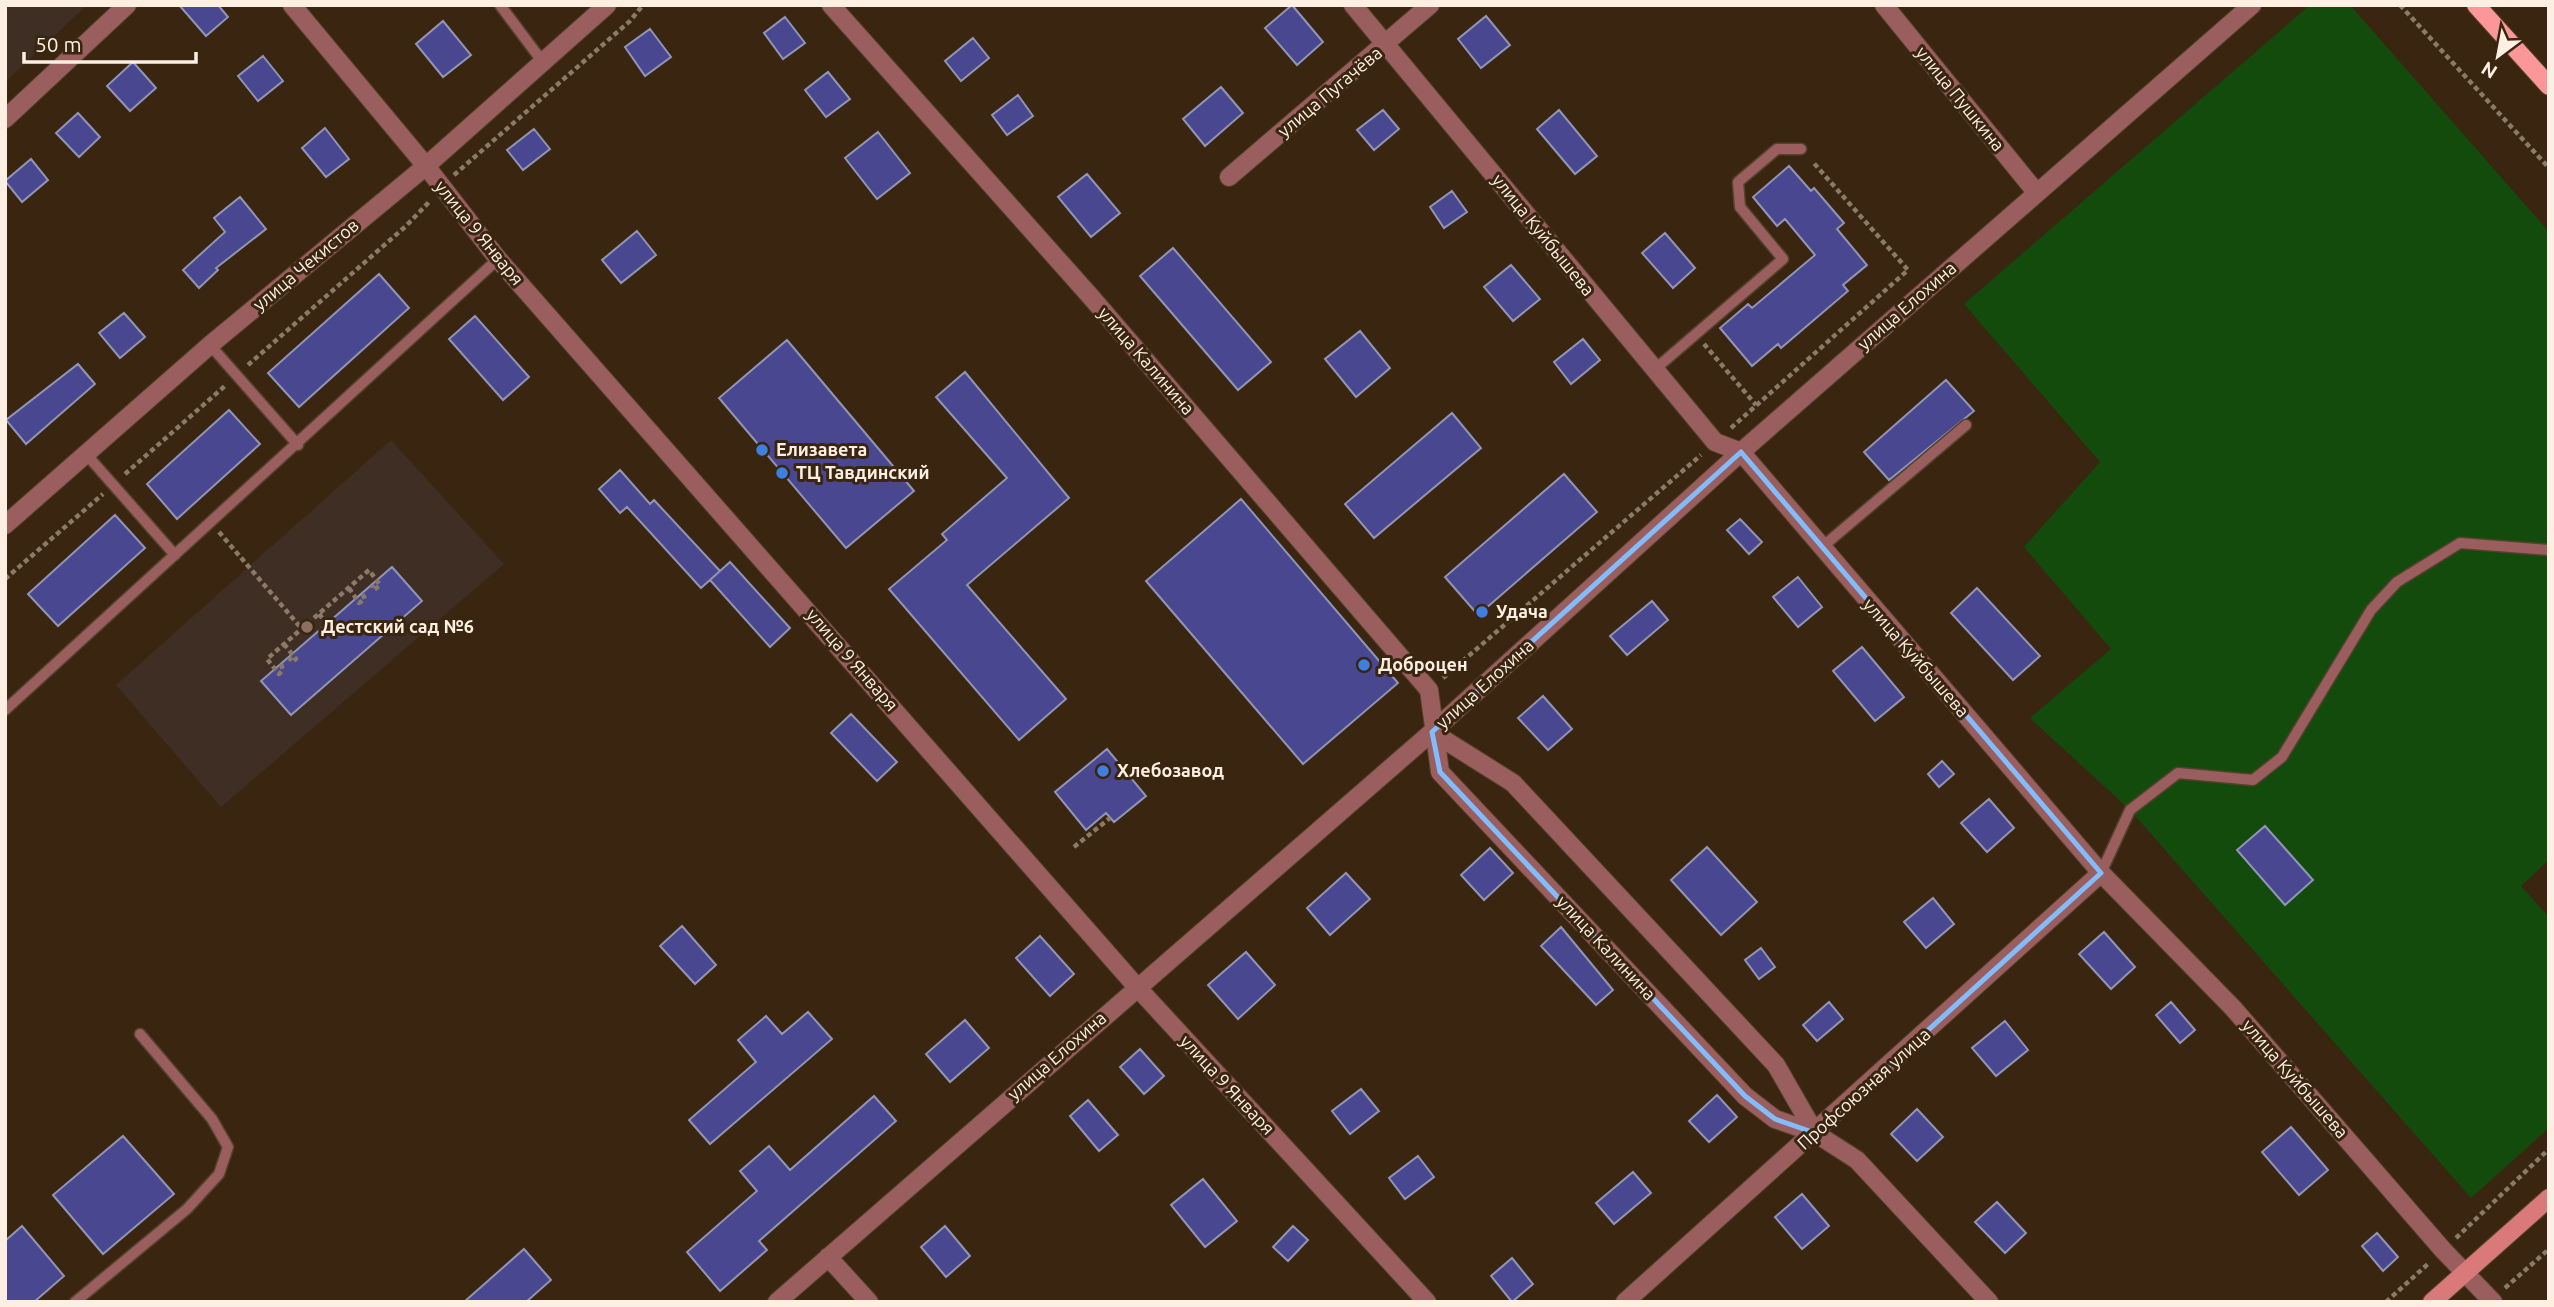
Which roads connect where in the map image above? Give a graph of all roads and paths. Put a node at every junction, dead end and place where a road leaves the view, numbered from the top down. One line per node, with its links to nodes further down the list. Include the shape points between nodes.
1 (127, 5): 16 (street)
2 (292, 5): 18 (street, улица 9 Января)
3 (500, 5): 14 (lane)
4 (607, 5): 14 (street, улица Чекистов)
5 (643, 5): 21 (path)
6 (831, 5): 50 (street, улица Калинина, via 1091,297)
7 (1353, 5): 13 (street, улица Куйбышева)
8 (1430, 5): 13 (street, улица Пугачёва)
9 (1884, 5): 22 (street, улица Пушкина)
10 (2252, 5): 22 (street, улица Елохина)
11 (2400, 5): 19 (path)
12 (2476, 5): 15 (main road)
13 (1387, 43): 20 (street, улица Пугачёва); 26 (street, улица Куйбышева)
14 (542, 61): 18 (street, улица Чекистов)
15 (2549, 86)
16 (5, 118)
17 (1801, 149): 24 (lane, via 1777,149 1738,182 1740,207 1783,259); 28 (path, via 1908,270)
18 (426, 166): 21 (street, улица 9 Января); 25 (street, улица Чекистов)
19 (2549, 168)
20 (1229, 177)
21 (443, 187): 23 (street, улица 9 Января); 27 (path, via 406,226)
22 (2036, 192): 32 (street, улица Елохина)
23 (498, 259): 31 (lane); 56 (street, улица 9 Января)
24 (1694, 332): 26 (lane); 28 (path)
25 (210, 345): 27 (lane); 33 (street, улица Чекистов)
26 (1654, 370): 30 (street, улица Куйбышева)
27 (236, 375): 31 (lane); 34 (path)
28 (1756, 405): 30 (path)
29 (1966, 425): 37 (lane)
30 (1715, 442): 32 (street, улица Куйбышева); 50 (path)
31 (298, 445): 35 (lane)
32 (1741, 452): 37 (street, улица Куйбышева); 52 (street, улица Елохина)
33 (86, 454): 34 (lane); 36 (street, улица Чекистов)
34 (113, 484): 39 (lane); 40 (path)
35 (212, 523): 39 (lane); 46 (path)
36 (5, 525)
37 (1821, 548): 55 (street, улица Куйбышева)
38 (2549, 550): 55 (lane, via 2460,543 2397,582 2371,610 2283,757 2253,780 2178,772 2130,810)
39 (175, 555): 51 (lane)
40 (5, 579)
41 (372, 585): 42 (path, via 374,590 380,585 369,570)
42 (349, 588): 43 (path, via 359,603 365,599); 44 (path)
43 (362, 593)
44 (318, 614): 45 (path); 46 (path)
45 (327, 624)
46 (302, 630): 47 (path)
47 (284, 644): 48 (path, via 296,659 292,663); 49 (path, via 267,659 279,674)
48 (289, 657)
49 (281, 664)
50 (1429, 690): 52 (street, улица Калинина)
51 (5, 710)
52 (1432, 732): 56 (street, улица Елохина); 58 (street, улица Калинина, via 1513,783 1776,1065); 58 (street, улица Калинина, via 1440,772 1736,1086 1775,1119)
53 (1110, 818): 54 (path)
54 (1074, 847)
55 (2101, 873): 58 (street, Профсоюзная улица); 62 (street, улица Куйбышева, via 2233,1008)
56 (1136, 986): 63 (street, улица Елохина); 69 (street, улица 9 Января)
57 (140, 1034): 66 (lane, via 212,1119 228,1147 219,1174 187,1209)
58 (1815, 1133): 70 (street, Профсоюзная улица); 71 (street, улица Калинина, via 1857,1160)
59 (2549, 1149): 62 (path)
60 (2549, 1198): 64 (street)
61 (2549, 1249): 65 (path)
62 (2443, 1250): 64 (street, улица Куйбышева); 72 (path)
63 (828, 1258): 67 (street, улица Елохина); 68 (street)
64 (2466, 1273): 65 (street, улица Куйбышева); 73 (street)
65 (2492, 1301)
66 (75, 1302)
67 (777, 1302)
68 (869, 1302)
69 (1427, 1302)
70 (1625, 1302)
71 (1989, 1302)
72 (2386, 1302)
73 (2432, 1302)

